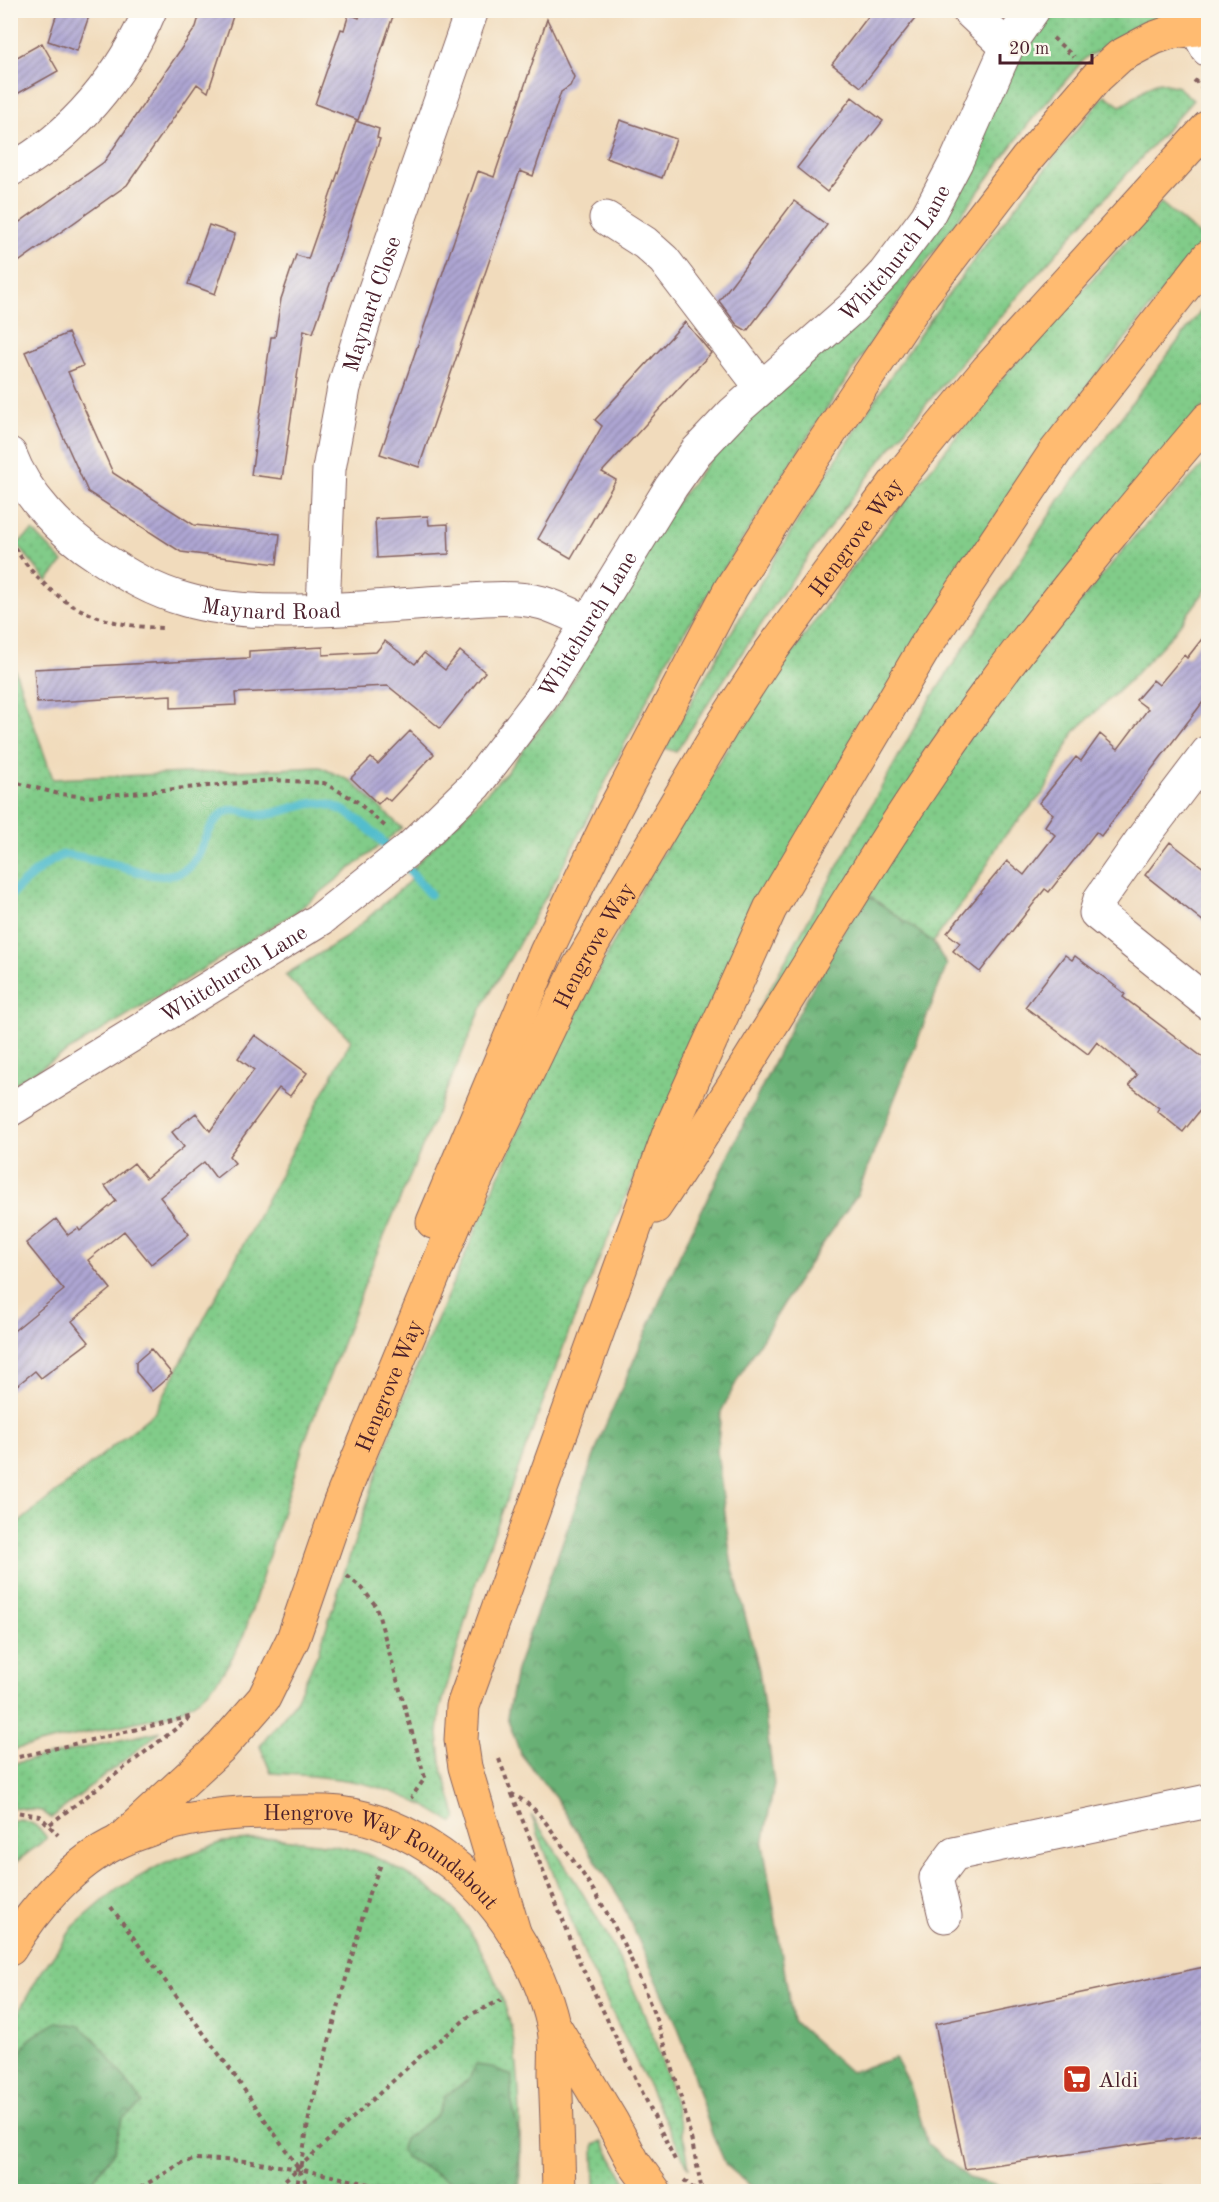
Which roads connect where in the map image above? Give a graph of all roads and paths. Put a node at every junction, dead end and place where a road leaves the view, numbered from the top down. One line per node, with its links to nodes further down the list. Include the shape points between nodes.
1 (150, 10): 11 (street, via 130,51 100,92 63,131)
2 (472, 10): 18 (street, Maynard Close, via 344,387 329,469)
3 (968, 10): 6 (street)
4 (1029, 14): 6 (street, Whitchurch Lane); 7 (path)
5 (1200, 30): 27 (highway, via 1171,32 1120,56 1026,160 923,294 731,588 612,814 546,952 372,1376)
6 (1007, 47): 14 (street, Whitchurch Lane, via 957,162 927,217 885,273 852,308)
7 (1077, 59)
8 (1186, 72): 9 (path)
9 (1209, 93)
10 (1209, 127): 27 (highway, Hengrove Way, via 988,369 897,480 725,721 578,968 457,1219)
11 (10, 170)
12 (606, 218): 14 (street, via 664,260)
13 (1209, 257): 26 (highway, via 1048,461 925,647 770,909 678,1114)
14 (761, 387): 19 (street, Whitchurch Lane, via 696,452)
15 (1209, 419): 26 (highway, via 1111,534 991,687 884,844 752,1061)
16 (10, 454): 18 (street, Maynard Road, via 34,496 59,525 87,549 140,583 188,601 228,608)
17 (10, 540): 20 (path, via 38,578 76,608 120,625)
18 (323, 608): 19 (street, Maynard Road, via 497,599 542,603)
19 (589, 622): 23 (street, Whitchurch Lane, via 541,699 475,785)
20 (167, 628)
21 (1209, 752): 24 (street, via 1138,844 1100,899 1096,913)
22 (10, 781): 23 (path, via 87,797 273,780 324,783 355,800)
23 (407, 851): 25 (street, Whitchurch Lane, via 321,919)
24 (1209, 1003)
25 (10, 1110)
26 (626, 1250): 45 (highway, via 463,1706 461,1740 465,1767)
27 (340, 1502): 39 (highway, Hengrove Way, via 293,1639 264,1698 222,1746)
28 (342, 1571): 32 (path, via 376,1606)
29 (10, 1759): 37 (path, via 193,1716)
30 (499, 1759): 33 (path)
31 (436, 1775): 32 (path)
32 (425, 1779): 34 (path)
33 (512, 1794): 49 (path, via 580,1963); 59 (path, via 530,1803 584,1873 624,1943 670,2060 694,2146)
34 (411, 1798)
35 (1209, 1801): 44 (street, via 954,1854 936,1878)
36 (10, 1811): 37 (path, via 40,1816)
37 (50, 1824): 38 (path)
38 (58, 1835)
39 (118, 1842): 41 (highway, Hengrove Way Roundabout, via 80,1866); 45 (highway, Hengrove Way Roundabout, via 172,1823 235,1811 340,1813 388,1827 433,1850 464,1873)
40 (382, 1862): 50 (path, via 369,1893 310,2112)
41 (44, 1903): 43 (street); 46 (highway, Hengrove Way Roundabout)
42 (111, 1907): 50 (path)
43 (10, 1912)
44 (945, 1916)
45 (514, 1932): 48 (highway, Hengrove Way Roundabout)
46 (10, 1949)
47 (501, 2000): 50 (path, via 472,2014 418,2058)
48 (554, 2026): 51 (highway, via 634,2163); 57 (highway, Hengrove Way Roundabout)
49 (679, 2168)
50 (299, 2169): 52 (path, via 197,2159 182,2163); 53 (path); 54 (path); 55 (path); 56 (path)
51 (669, 2185): 58 (path)
52 (133, 2192)
53 (272, 2192)
54 (296, 2192)
55 (311, 2192)
56 (407, 2192)
57 (559, 2192)
58 (697, 2192)
59 (702, 2192)

